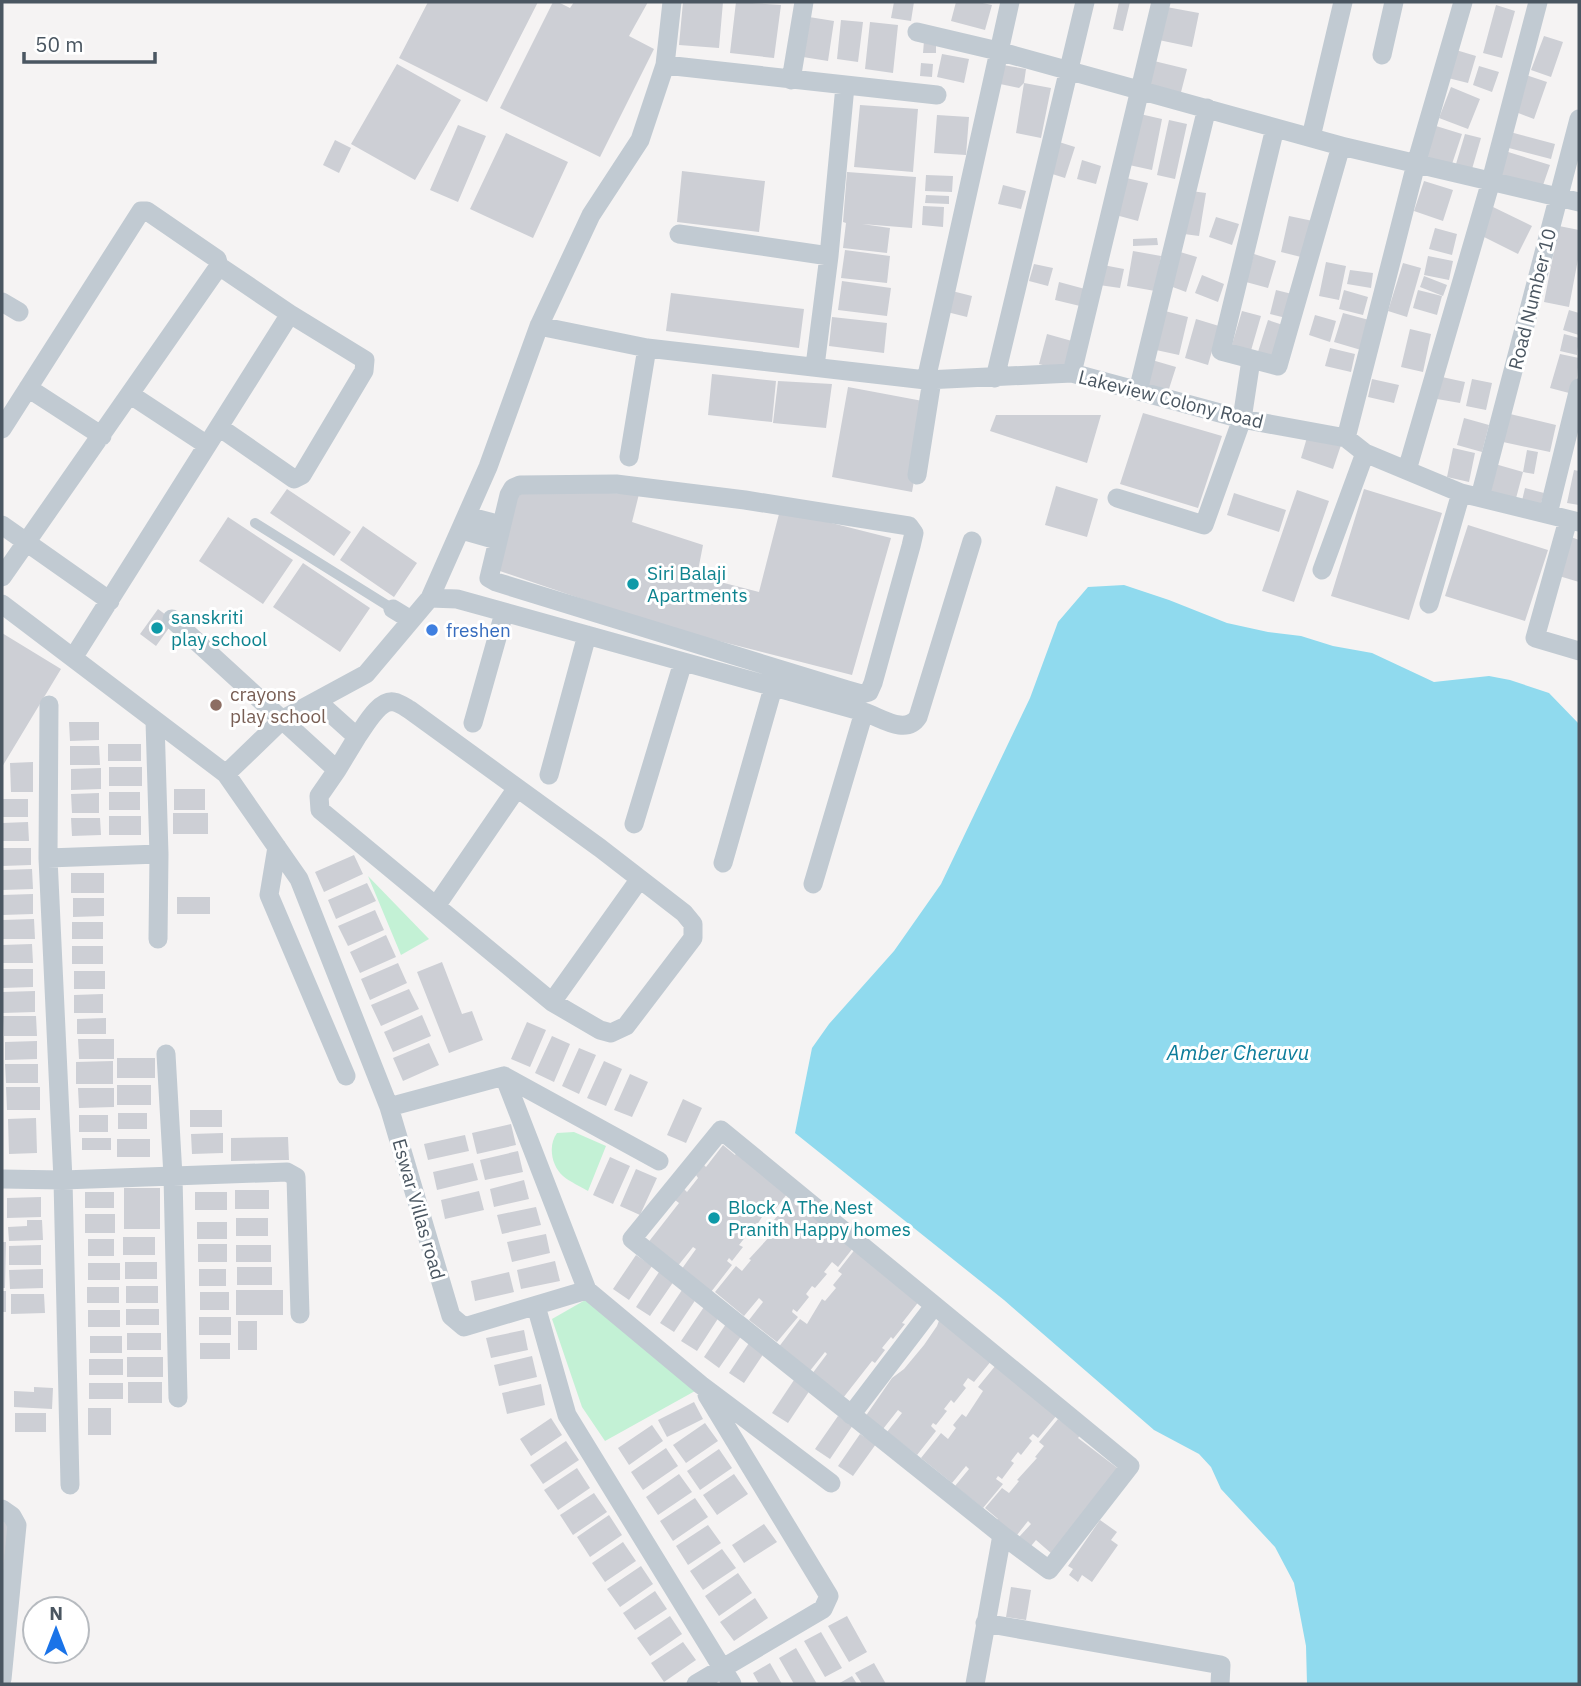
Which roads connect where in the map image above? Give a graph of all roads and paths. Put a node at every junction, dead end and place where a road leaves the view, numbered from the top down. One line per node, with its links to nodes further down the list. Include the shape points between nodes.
1 (673, 2): 13 (street)
2 (804, 2): 15 (street)
3 (1010, 2): 11 (street)
4 (1085, 2): 14 (street)
5 (1161, 2): 17 (street)
6 (1343, 2): 22 (street)
7 (1394, 2): 12 (street)
8 (1463, 2): 24 (street)
9 (1538, 2): 25 (street)
10 (917, 32): 11 (street)
11 (998, 51): 14 (street); 40 (street)
12 (1382, 55)
13 (665, 65): 15 (street); 34 (street, via 640,140 591,215)
14 (1070, 71): 17 (street); 39 (street)
15 (791, 80): 16 (street)
16 (845, 86): 18 (street); 29 (street)
17 (1138, 90): 19 (street); 38 (street)
18 (937, 95)
19 (1207, 108): 21 (street); 43 (street)
20 (1579, 123): 26 (street, Road Number 10)
21 (1275, 128): 22 (street); 36 (street, via 1221,351)
22 (1311, 137): 23 (street)
23 (1340, 146): 24 (street); 36 (street, via 1278,366)
24 (1416, 164): 25 (street); 49 (street)
25 (1491, 181): 26 (street); 53 (street)
26 (1558, 196): 27 (street); 55 (street, Road Number 10, via 1505,402)
27 (1579, 202)
28 (679, 234): 29 (street)
29 (829, 256): 37 (street)
30 (219, 266): 33 (street); 41 (street, via 217,259 141,211); 44 (street)
31 (2, 302): 32 (street)
32 (19, 312)
33 (290, 314): 46 (street); 46 (street, via 365,360 364,371 302,475 294,479)
34 (540, 326): 35 (street, Lakeview Colony Road); 60 (street)
35 (647, 348): 37 (street, Lakeview Colony Road); 52 (street)
36 (1251, 360): 45 (street)
37 (815, 366): 40 (street, Lakeview Colony Road)
38 (1072, 373): 39 (street, Lakeview Colony Road); 43 (street, Lakeview Colony Road)
39 (995, 378): 40 (street, Lakeview Colony Road)
40 (929, 380): 54 (street)
41 (28, 388): 47 (street); 48 (street)
42 (1579, 388): 57 (street)
43 (1138, 391): 45 (street, Lakeview Colony Road)
44 (131, 395): 48 (street); 50 (street)
45 (1242, 419): 49 (street, Lakeview Colony Road); 56 (street, via 1204,525)
46 (219, 427): 50 (street)
47 (2, 429)
48 (103, 436): 64 (street)
49 (1346, 438): 51 (street, Lakeview Colony Road)
50 (208, 445): 68 (street)
51 (1365, 453): 53 (street, Lakeview Colony Road); 65 (street)
52 (629, 457)
53 (1407, 470): 55 (street, Lakeview Colony Road)
54 (917, 475)
55 (1470, 495): 57 (street, Lakeview Colony Road); 70 (street, Road Number 10)
56 (1117, 498)
57 (1548, 514): 58 (street, Lakeview Colony Road)
58 (1574, 521): 76 (street, via 1535,638)
59 (255, 523): 71 (lane)
60 (465, 523): 62 (street); 67 (street)
61 (2, 526): 64 (street)
62 (499, 533): 62 (street, via 489,573 496,582 862,694 869,692 873,683 914,533 909,526 891,523 616,484 520,485 509,495)
63 (972, 541): 82 (street, via 918,717 914,723 897,725)
64 (26, 542): 66 (street); 68 (street)
65 (1322, 570)
66 (2, 577)
67 (430, 598): 72 (street, via 457,599); 74 (street)
68 (110, 601): 77 (street)
69 (2, 604): 77 (street, Eswar Villas road)
70 (1429, 604)
71 (393, 609): 74 (street)
72 (503, 613): 75 (street); 85 (street)
73 (172, 619): 83 (street)
74 (411, 620): 80 (street, via 366,674)
75 (587, 635): 78 (street); 89 (street)
76 (1579, 651)
77 (73, 658): 84 (street, Eswar Villas road)
78 (683, 662): 79 (street); 91 (street)
79 (773, 688): 82 (street); 95 (street)
80 (317, 701): 83 (street); 86 (street)
81 (49, 705): 94 (street)
82 (864, 712): 97 (street)
83 (283, 719): 87 (street); 88 (street)
84 (155, 721): 88 (street, Eswar Villas road); 93 (street)
85 (473, 723)
86 (357, 737): 87 (street); 90 (street, via 380,707 397,702)
87 (337, 770): 98 (street, via 319,796 320,810)
88 (226, 774): 92 (street, Eswar Villas road)
89 (549, 775)
90 (517, 788): 96 (street); 98 (street)
91 (634, 824)
92 (277, 847): 102 (street, via 269,895); 104 (street, Eswar Villas road, via 299,879)
93 (159, 853): 94 (street); 99 (street)
94 (48, 858): 108 (street)
95 (723, 863)
96 (639, 880): 100 (street); 100 (street, via 684,913 693,924 693,938 619,1030 600,1030)
97 (813, 884)
98 (436, 906): 100 (street)
99 (158, 939)
100 (552, 1002)
101 (166, 1054): 106 (street)
102 (346, 1076)
103 (504, 1076): 104 (street); 105 (street); 109 (street)
104 (389, 1107): 110 (street, Eswar Villas road, via 451,1316 464,1327)
105 (659, 1161)
106 (173, 1176): 108 (street); 112 (street, via 287,1172 296,1177); 114 (street)
107 (2, 1179): 108 (street)
108 (64, 1180): 117 (street)
109 (587, 1290): 110 (street, Eswar Villas road); 113 (street)
110 (536, 1306): 121 (street, via 567,1415)
111 (934, 1306): 115 (street); 115 (street, via 720,1130 632,1239); 119 (street, via 1130,1466 1049,1570)
112 (300, 1314)
113 (701, 1385): 116 (street); 121 (street, via 829,1596 823,1609)
114 (178, 1398)
115 (851, 1415): 119 (street)
116 (831, 1483)
117 (70, 1485)
118 (2, 1509): 122 (street, via 17,1525)
119 (1002, 1535): 120 (street)
120 (985, 1623): 124 (street); 125 (street, via 1221,1665)
121 (726, 1677): 123 (street)
122 (2, 1679)
123 (696, 1684)
124 (975, 1684)
125 (1220, 1684)

